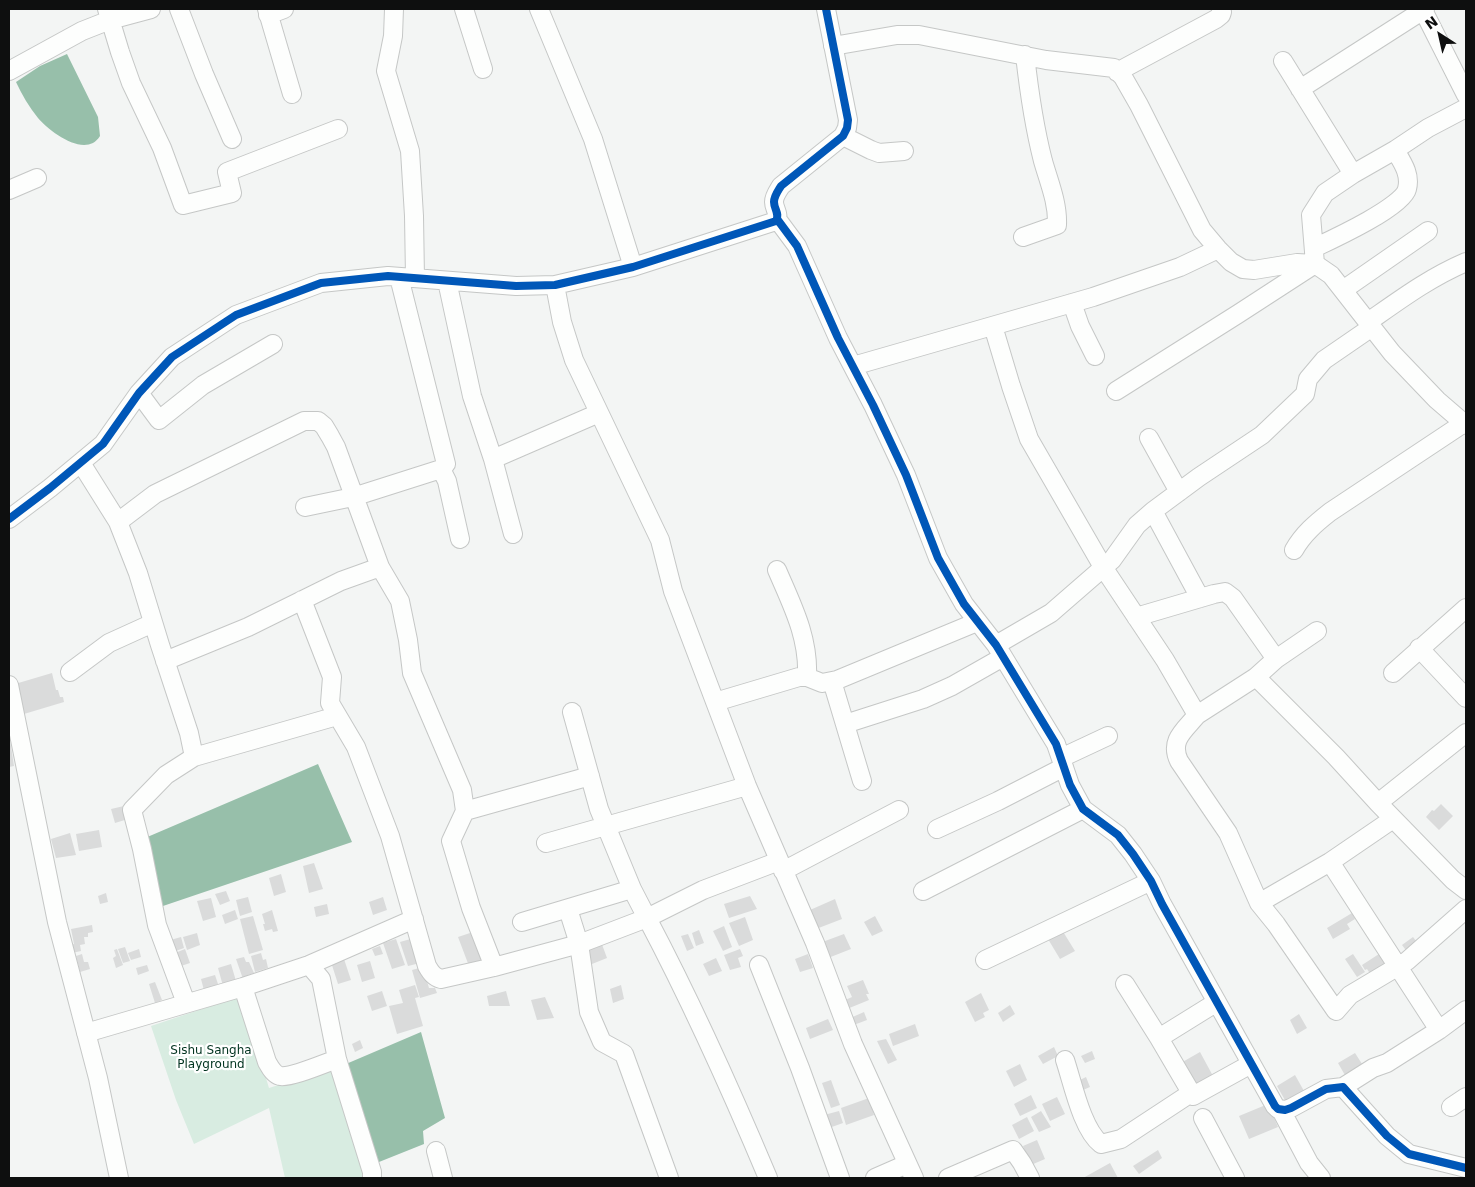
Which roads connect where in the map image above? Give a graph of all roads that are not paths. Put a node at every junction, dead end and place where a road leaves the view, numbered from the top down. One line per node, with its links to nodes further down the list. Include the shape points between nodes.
1 (151, 9): 10 (street)
2 (179, 9): 22 (street)
3 (394, 9): 35 (street, via 386,71 410,151 414,216)
4 (464, 9): 14 (street)
5 (539, 9): 34 (street, via 593,139)
6 (826, 9): 11 (street)
7 (1221, 9): 16 (street, via 1221,15 1216,19)
8 (1424, 9): 17 (street); 19 (street)
9 (273, 11): 18 (street)
10 (108, 14): 15 (street); 20 (street, via 132,83 184,205 232,193 227,172)
11 (833, 46): 12 (street, via 897,34 919,35); 21 (street, via 848,120)
12 (1025, 55): 16 (street, via 1114,68); 30 (street, via 1036,131 1058,212 1057,224)
13 (1283, 61): 17 (street)
14 (483, 69)
15 (9, 71)
16 (1117, 72): 31 (street, via 1139,105 1202,230)
17 (1300, 89): 25 (street)
18 (292, 94)
19 (1465, 107): 23 (street)
20 (338, 129)
21 (843, 136): 24 (street, via 879,153); 28 (street, via 780,186 774,202)
22 (232, 139)
23 (1395, 150): 25 (street); 32 (street, via 1408,173 1407,190 1398,202)
24 (904, 151)
25 (1353, 174): 32 (street, via 1325,194 1311,215)
26 (37, 178): 27 (street)
27 (9, 190)
28 (777, 219): 34 (street); 44 (street, via 797,246)
29 (1428, 232): 38 (street)
30 (1023, 237)
31 (1218, 249): 32 (street, via 1242,269 1254,270 1297,263); 39 (street, via 1180,266)
32 (1314, 256): 38 (street); 45 (street)
33 (1466, 262): 40 (street, via 1423,284)
34 (633, 267): 37 (street)
35 (407, 278): 36 (street); 46 (street, via 388,276 321,283 236,315 172,357); 52 (street, via 446,464)
36 (446, 281): 37 (street); 50 (street, via 472,396)
37 (555, 285): 47 (street, via 574,360)
38 (1343, 290): 40 (street)
39 (1072, 303): 41 (street); 43 (street)
40 (1370, 325): 48 (street, via 1430,393); 53 (street, via 1324,360 1308,380 1305,394 1262,435)
41 (993, 326): 44 (street); 63 (street, via 1029,439)
42 (274, 344): 46 (street, via 203,385 159,420)
43 (1095, 356)
44 (853, 366): 70 (street, via 906,475 938,558)
45 (1116, 391)
46 (139, 393): 51 (street, via 103,444)
47 (599, 413): 50 (street); 83 (street, via 660,540 673,591)
48 (1465, 424): 61 (street, via 1330,512 1312,526)
49 (1149, 438): 53 (street)
50 (493, 460): 59 (street)
51 (81, 462): 57 (street); 58 (street)
52 (441, 469): 54 (street); 60 (street, via 447,481)
53 (1179, 492): 56 (street)
54 (353, 497): 55 (street); 58 (street, via 336,447 324,426 318,421 304,420 155,494); 62 (street)
55 (306, 507)
56 (1153, 511): 63 (street, via 1137,525); 65 (street)
57 (9, 519)
58 (118, 522): 69 (street)
59 (513, 534)
60 (460, 539)
61 (1294, 550)
62 (380, 567): 66 (street); 98 (street, via 400,601 412,673 462,790)
63 (1103, 568): 68 (street); 73 (street)
64 (777, 570): 78 (street, via 804,638)
65 (1200, 598): 68 (street); 74 (street, via 1225,592 1234,598)
66 (302, 600): 75 (street, via 248,627); 86 (street, via 332,677 330,703)
67 (1466, 608): 72 (street)
68 (1136, 617): 85 (street)
69 (153, 622): 75 (street); 76 (street, via 109,644)
70 (977, 622): 73 (street); 80 (street)
71 (1317, 631): 74 (street)
72 (1420, 648): 77 (street); 82 (street)
73 (1000, 651): 87 (street, via 952,686 923,699); 91 (street, via 1056,744)
74 (1276, 659): 79 (street)
75 (165, 661): 90 (street, via 190,733)
76 (70, 672)
77 (1393, 672)
78 (807, 677): 80 (street, via 822,683); 83 (street)
79 (1256, 677): 85 (street); 95 (street)
80 (832, 681): 87 (street)
81 (9, 685): 127 (street, via 57,922)
82 (1466, 698)
83 (715, 702): 94 (street)
84 (572, 712): 92 (street)
85 (1197, 715): 109 (street, via 1179,736 1175,753 1228,833)
86 (337, 716): 90 (street); 113 (street, via 356,747 390,836)
87 (845, 724): 93 (street)
88 (1466, 733): 95 (street)
89 (1108, 736): 91 (street)
90 (194, 757): 124 (street, via 166,775 132,810 157,925)
91 (1062, 763): 96 (street); 101 (street, via 998,801)
92 (590, 776): 98 (street); 100 (street)
93 (862, 781)
94 (747, 786): 100 (street); 104 (street)
95 (1378, 804): 99 (street)
96 (1083, 809): 105 (street, via 1118,835); 108 (street)
97 (899, 810): 104 (street)
98 (465, 812): 119 (street, via 451,841 471,908)
99 (1394, 819): 103 (street); 107 (street)
100 (606, 826): 102 (street); 106 (street)
101 (937, 830)
102 (546, 843)
103 (1330, 862): 109 (street); 120 (street)
104 (781, 866): 112 (street, via 703,890); 140 (street, via 853,1044)
105 (1151, 881): 116 (street); 123 (street)
106 (632, 889): 110 (street); 112 (street)
107 (1466, 890)
108 (923, 892)
109 (1259, 903): 120 (street, via 1336,1011 1350,995)
110 (568, 909): 114 (street); 115 (street)
111 (1466, 909): 120 (street)
112 (647, 918): 115 (street); 145 (street, via 686,995)
113 (414, 920): 117 (street); 119 (street, via 427,966 435,977 441,979)
114 (522, 922)
115 (579, 944): 119 (street); 144 (street, via 589,1012 602,1042 624,1054)
116 (985, 960)
117 (309, 965): 122 (street); 129 (street, via 320,979)
118 (760, 965): 146 (street)
119 (494, 967)
120 (1397, 967): 126 (street)
121 (1125, 984): 128 (street)
122 (243, 987): 124 (street); 129 (street, via 272,1072 279,1076 290,1075)
123 (1217, 1002): 128 (street); 131 (street)
124 (186, 1003): 127 (street)
125 (1466, 1010): 126 (street)
126 (1439, 1030): 132 (street)
127 (86, 1033): 141 (street)
128 (1160, 1038): 133 (street)
129 (337, 1059): 142 (street)
130 (1065, 1060): 133 (street, via 1086,1123 1101,1144 1121,1139)
131 (1251, 1064): 133 (street, via 1193,1096); 136 (street, via 1275,1106)
132 (1343, 1087): 136 (street, via 1326,1090); 139 (street, via 1387,1136 1409,1154)
133 (1191, 1093)
134 (1466, 1097): 135 (street)
135 (1451, 1107)
136 (1281, 1110): 151 (street, via 1309,1163)
137 (1203, 1118): 150 (street)
138 (436, 1151): 143 (street)
139 (1466, 1168)
140 (910, 1171): 147 (street)
141 (119, 1178)
142 (372, 1178)
143 (443, 1178)
144 (669, 1178)
145 (768, 1178)
146 (840, 1178)
147 (875, 1178)
148 (948, 1178): 149 (street, via 1013,1150)
149 (1030, 1178)
150 (1235, 1178)
151 (1321, 1178)

